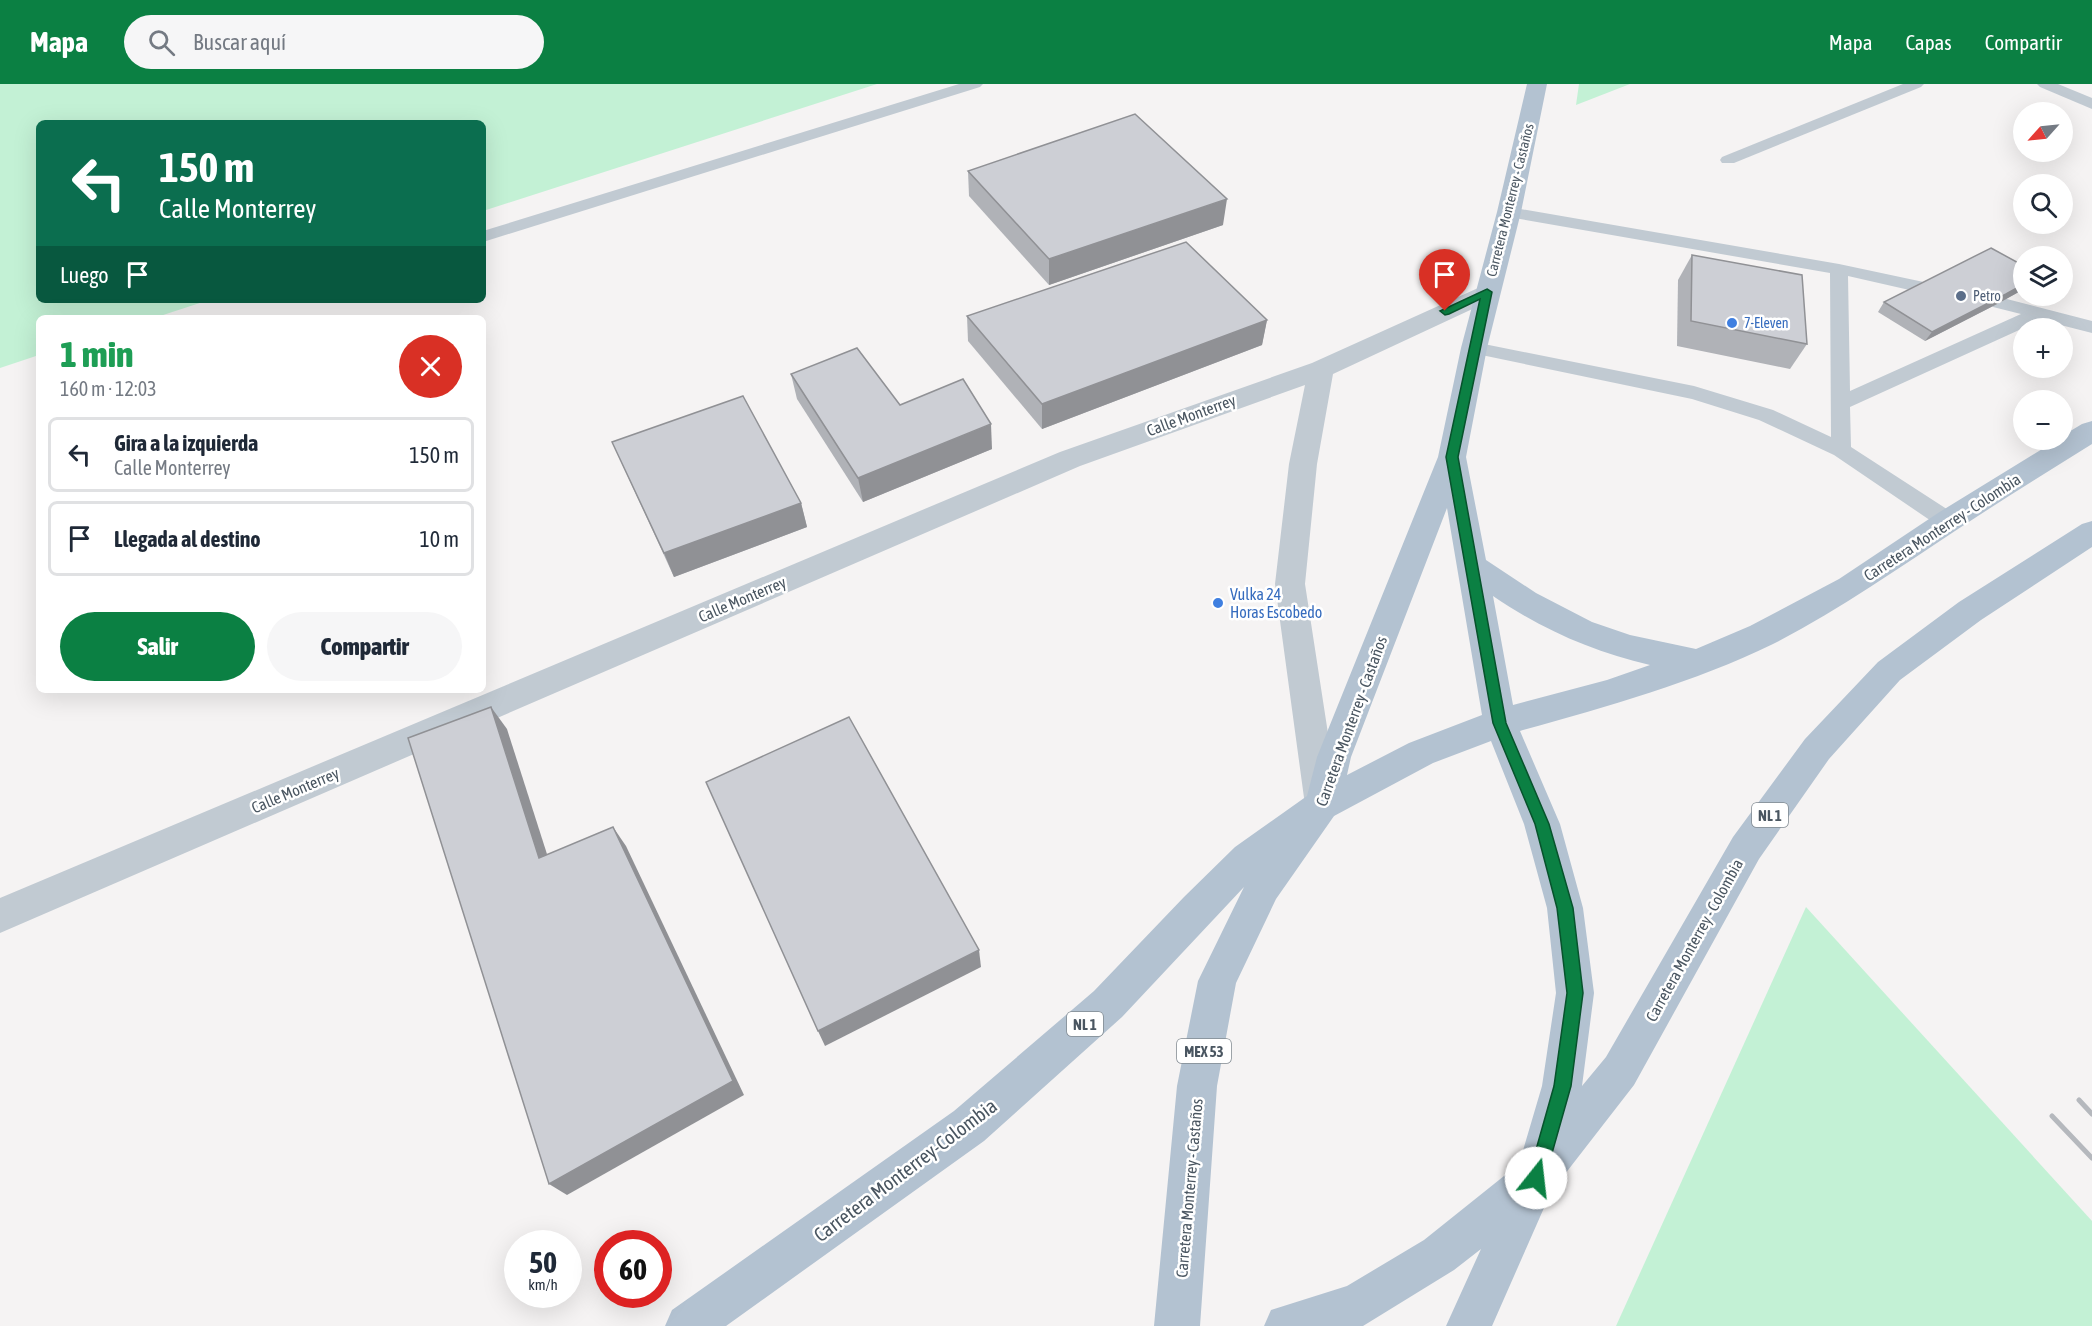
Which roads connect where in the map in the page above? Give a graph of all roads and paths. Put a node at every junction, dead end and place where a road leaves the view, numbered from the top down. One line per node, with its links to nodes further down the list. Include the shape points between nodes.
1 (975, 84): 8 (lane)
2 (1537, 84): 7 (main road, Carretera Monterrey - Castaños / MEX 53)
3 (1916, 84): 6 (lane)
4 (2045, 84): 5 (lane)
5 (2092, 104)
6 (1728, 160)
7 (1509, 212): 9 (lane); 11 (main road, Carretera Monterrey - Castaños / MEX 53)
8 (486, 236)
9 (1839, 269): 10 (lane); 17 (lane)
10 (1927, 288)
11 (1487, 292): 15 (main road, Carretera Monterrey - Castaños / MEX 53); 16 (street, Calle Monterrey)
12 (1999, 303): 13 (lane)
13 (2040, 313): 14 (lane); 17 (lane)
14 (2092, 327)
15 (1474, 348): 19 (lane, via 1694,393 1766,415); 20 (main road, Carretera Monterrey - Castaños / MEX 53)
16 (1321, 369): 26 (street, via 1303,464 1290,584); 27 (street, Calle Monterrey, via 1070,459)
17 (1840, 403): 19 (lane)
18 (2092, 431): 21 (main road, Carretera Monterrey - Colombia / NL 1)
19 (1841, 450): 21 (lane)
20 (1452, 457): 23 (main road, Carretera Monterrey - Castaños / MEX 53); 26 (main road, Carretera Monterrey - Castaños / MEX 53, via 1334,757)
21 (1948, 521): 24 (main road, Carretera Monterrey - Colombia / NL 1, via 1850,587 1761,635)
22 (2092, 532): 28 (main road, Carretera Monterrey - Colombia / NL 1, via 1970,611 1889,671 1817,749 1746,848 1620,1071)
23 (1472, 566): 24 (main road, via 1514,597 1564,623 1621,645); 25 (main road, Carretera Monterrey - Castaños / MEX 53)
24 (1697, 662): 25 (main road, Carretera Monterrey - Colombia / NL 1)
25 (1500, 723): 26 (main road, Carretera Monterrey - Colombia / NL 1, via 1421,753); 28 (main road, Carretera Monterrey - Castaños / MEX 53, via 1542,824 1565,908 1575,993 1562,1086)
26 (1322, 805): 29 (main road, Carretera Monterrey-Colombia / NL 1, via 1248,859 1108,1004 969,1126); 30 (main road, Carretera Monterrey - Castaños / MEX 53, via 1263,887 1217,981 1197,1086)
27 (0, 916)
28 (1536, 1178): 31 (main road, Carretera Monterrey - Colombia / NL 1, via 1439,1255 1357,1306); 32 (main road, Carretera Monterrey - Castaños / MEX 53)
29 (688, 1326)
30 (1177, 1326)
31 (1287, 1326)
32 (1469, 1326)

